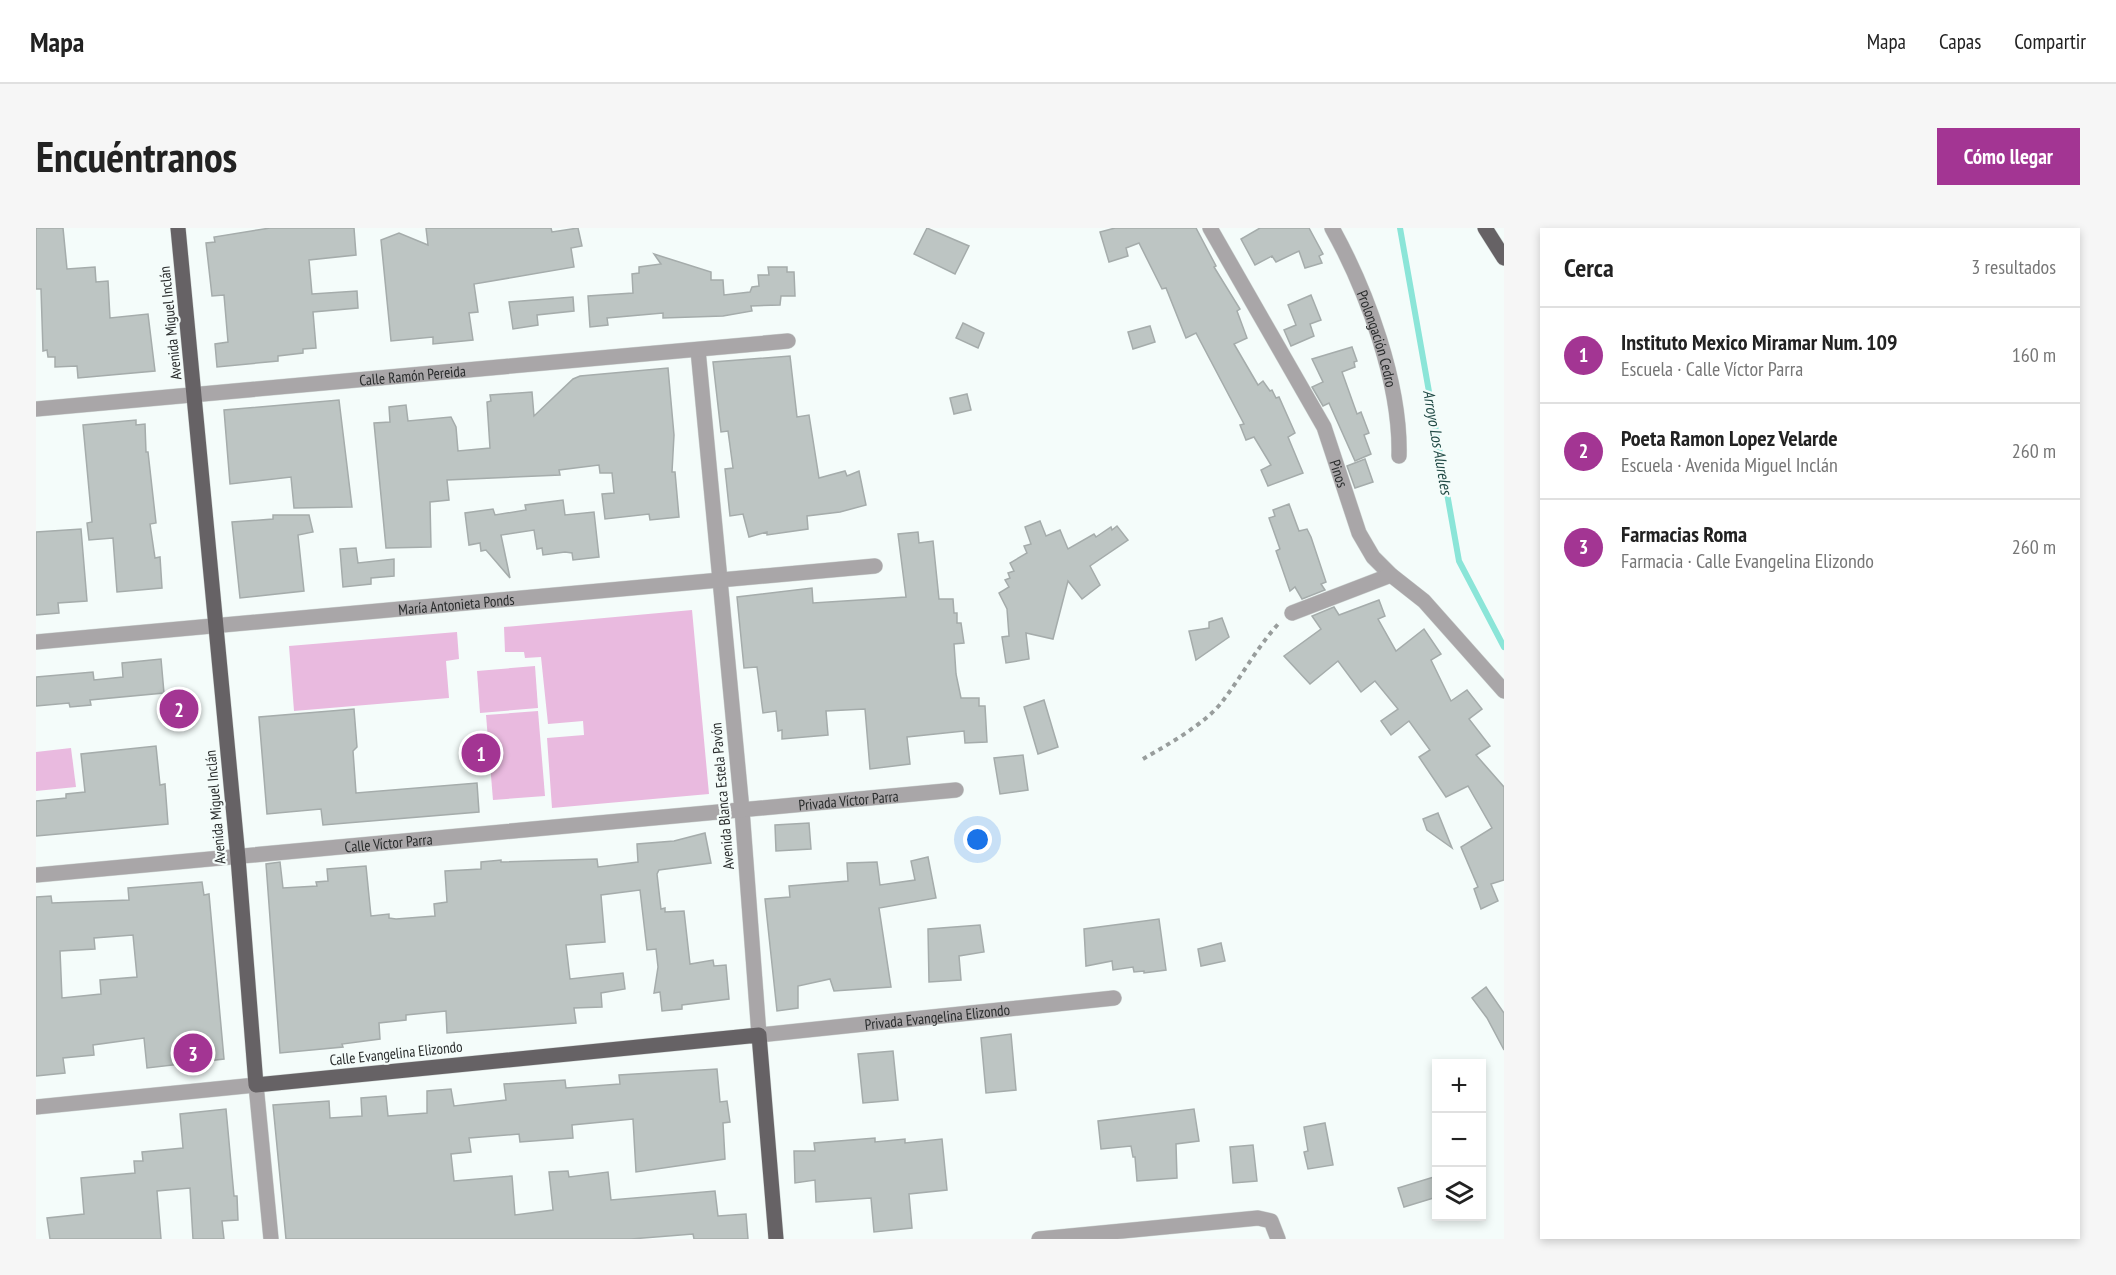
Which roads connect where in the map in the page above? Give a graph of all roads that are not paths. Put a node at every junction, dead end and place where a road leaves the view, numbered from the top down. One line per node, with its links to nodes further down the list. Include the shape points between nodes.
1 (178, 228): 8 (main road, Avenida Miguel Inclán)
2 (1210, 228): 12 (street, Pinos, via 1324,427 1359,533)
3 (1332, 228): 10 (street, Prolongación Cedro, via 1379,341 1400,427)
4 (1485, 228): 5 (main road)
5 (1504, 258)
6 (788, 341): 7 (street, Calle Ramón Pereida)
7 (698, 350): 8 (street, Calle Ramón Pereida); 13 (street, Avenida Blanca Estela Pavón)
8 (195, 395): 9 (street, Calle Ramón Pereida); 15 (main road, Avenida Miguel Inclán)
9 (36, 409)
10 (1399, 456)
11 (875, 566): 13 (street, María Antonieta Ponds)
12 (1391, 575): 14 (street); 17 (street, Pinos, via 1424,601)
13 (721, 581): 15 (street, María Antonieta Ponds); 19 (street, Avenida Blanca Estela Pavón)
14 (1292, 613)
15 (216, 626): 16 (street, María Antonieta Ponds); 20 (main road, Avenida Miguel Inclán)
16 (36, 642)
17 (1504, 691)
18 (956, 790): 19 (street, Privada Víctor Parra)
19 (742, 810): 20 (street, Calle Víctor Parra); 23 (street, Avenida Blanca Estela Pavón)
20 (238, 858): 21 (street, Calle Víctor Parra); 24 (main road, Avenida Miguel Inclán)
21 (36, 875)
22 (1114, 998): 23 (street, Privada Evangelina Elizondo)
23 (759, 1035): 24 (main road, Calle Evangelina Elizondo); 27 (main road, Avenida Blanca Estela Pavón)
24 (256, 1085): 25 (street, Calle Evangelina Elizondo); 26 (street, Avenida Miguel Inclán)
25 (36, 1107)
26 (271, 1239)
27 (776, 1239)
28 (1039, 1239): 29 (street, via 1258,1218 1271,1221)
29 (1278, 1239)

